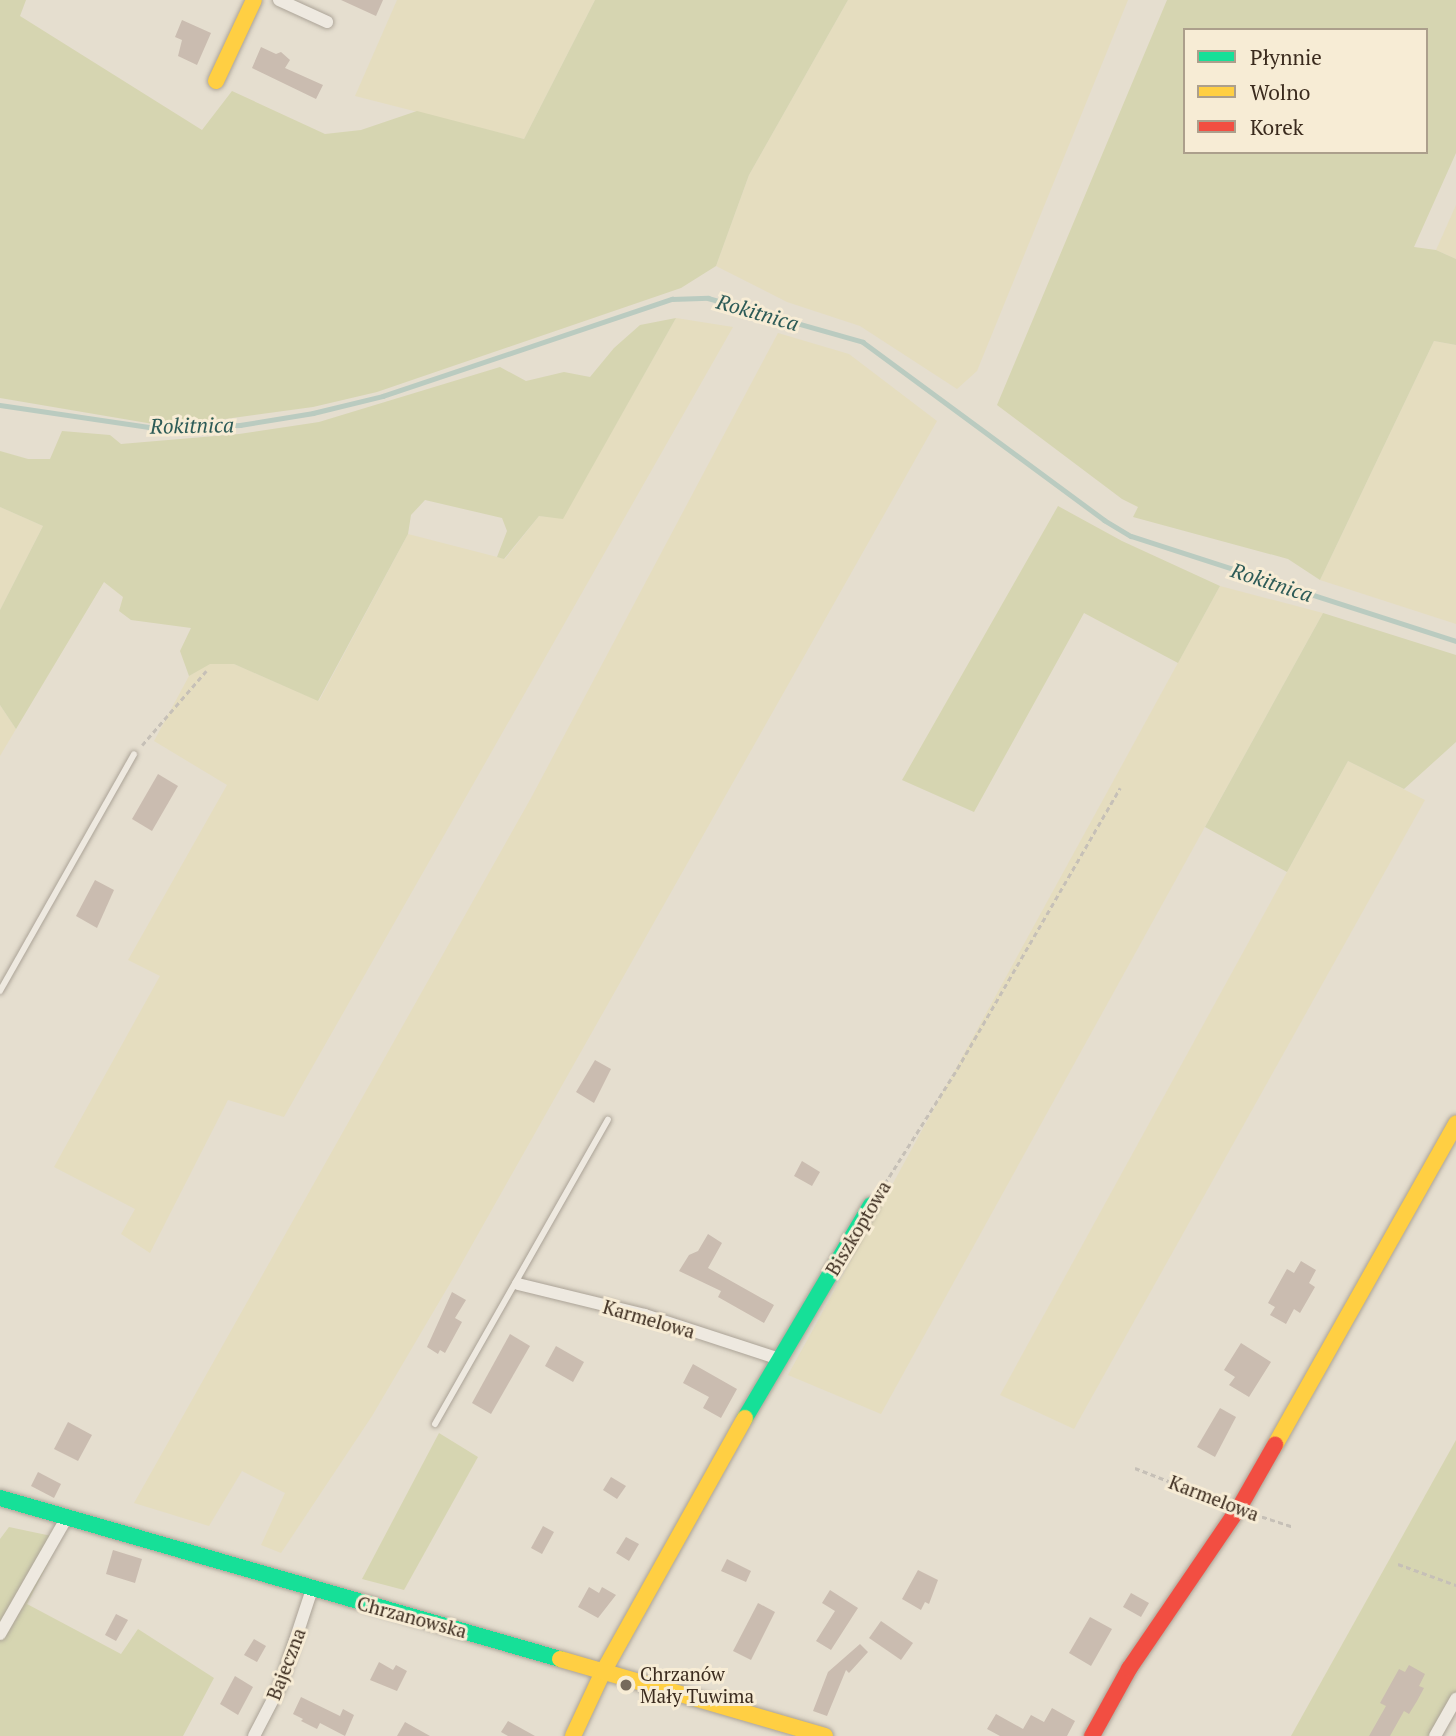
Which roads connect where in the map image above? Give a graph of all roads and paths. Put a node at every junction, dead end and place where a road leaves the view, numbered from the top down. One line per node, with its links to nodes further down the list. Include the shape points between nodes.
1 (254, 0): 4 (street)
2 (279, 0): 3 (street)
3 (327, 22)
4 (216, 81)
5 (206, 671): 6 (path)
6 (134, 754): 8 (lane)
7 (1120, 788): 11 (path, Biszkoptowa, via 957,1069)
8 (0, 992)
9 (608, 1120): 12 (lane)
10 (1456, 1124): 17 (street)
11 (871, 1205): 13 (street, Biszkoptowa)
12 (518, 1284): 13 (street, Karmelowa, via 645,1315); 14 (lane)
13 (780, 1359): 24 (street, Biszkoptowa)
14 (435, 1424)
15 (1135, 1468): 17 (path, Karmelowa)
16 (0, 1497): 18 (street, Chrzanowska)
17 (1239, 1508): 19 (path, Karmelowa); 30 (street, via 1129,1669)
18 (67, 1517): 22 (street, Chrzanowska); 23 (street)
19 (1294, 1527)
20 (1398, 1564): 21 (path)
21 (1456, 1585)
22 (312, 1589): 24 (street, Chrzanowska); 27 (street, Bajeczna, via 280,1686)
23 (0, 1634)
24 (603, 1672): 26 (street, Chrzanowska); 28 (street, Biszkoptowa)
25 (1456, 1699): 31 (street)
26 (800, 1733): 29 (street, Chrzanowska)
27 (254, 1736)
28 (573, 1736)
29 (824, 1736)
30 (1092, 1736)
31 (1435, 1736)

